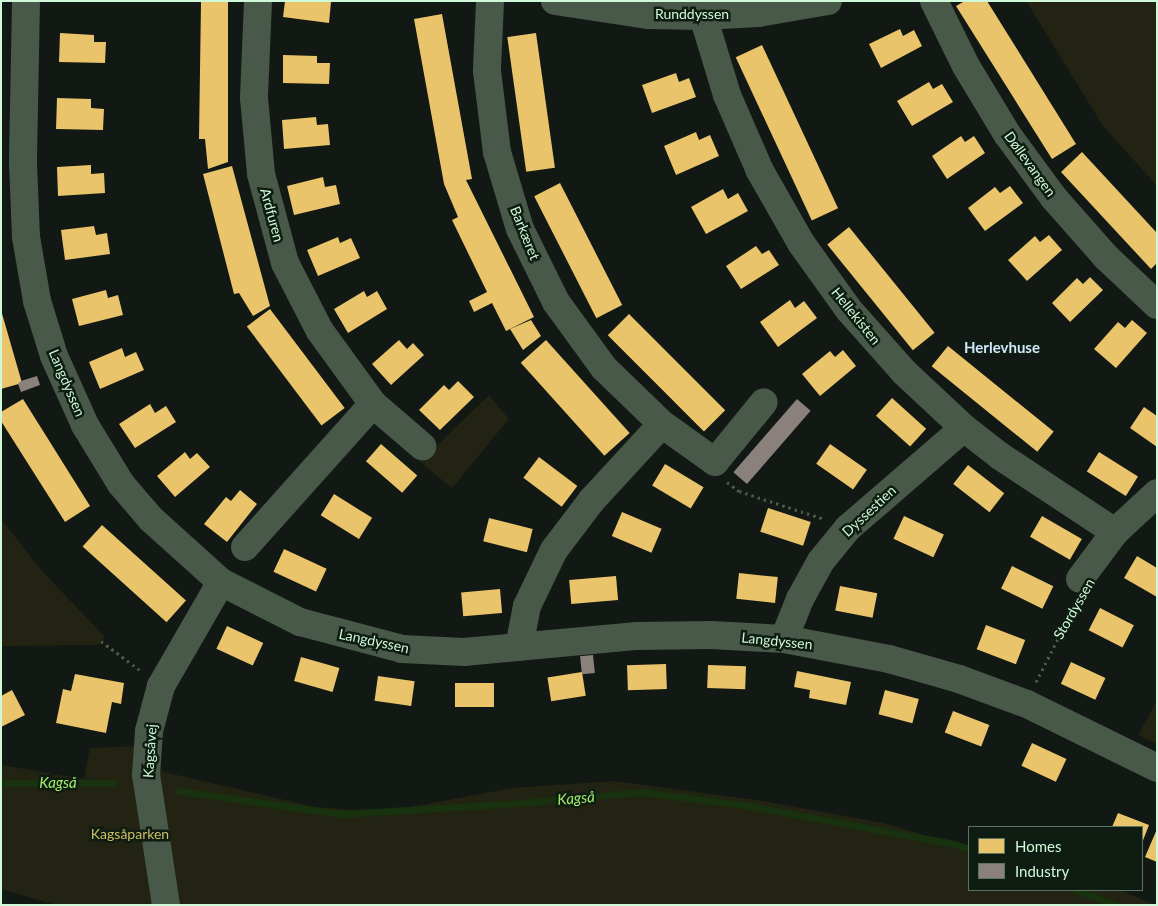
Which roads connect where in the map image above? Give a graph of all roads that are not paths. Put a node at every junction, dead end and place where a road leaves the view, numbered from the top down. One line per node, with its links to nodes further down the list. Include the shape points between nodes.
1 (26, 1): 17 (street, Langdyssen, via 23,163 26,236 37,301 54,356 85,425 121,484 151,520)
2 (258, 1): 10 (street, Ardfuren, via 254,98 261,174 285,263 320,331)
3 (490, 1): 11 (street, Barkæret, via 487,71 497,152 520,229 556,302 604,368)
4 (555, 1): 7 (street, Runddyssen, via 649,15)
5 (828, 1): 7 (street, Runddyssen, via 758,13)
6 (934, 1): 8 (street, Døllevangen, via 966,66 1007,134 1054,198 1106,257)
7 (703, 16): 12 (street, Hellekisten, via 735,112 760,171 801,243 849,310 904,372)
8 (1157, 306)
9 (764, 402): 11 (street, Barkæret, via 715,462)
10 (373, 404): 13 (street, Ardfuren); 16 (street)
11 (662, 424): 20 (street, via 592,500 554,550 527,606)
12 (964, 428): 15 (street, Hellekisten, via 1000,456); 19 (street, Dyssestien, via 848,528 821,561 800,599)
13 (422, 446)
14 (1157, 493): 15 (street, Stordyssen)
15 (1116, 532): 18 (street, Stordyssen)
16 (245, 547)
17 (221, 582): 20 (street, Langdyssen, via 300,622 350,638 402,649 464,652); 22 (street, Kagsåvej, via 161,686 149,730 146,775)
18 (1079, 589)
19 (784, 639): 20 (street, Langdyssen, via 711,635 637,636); 21 (street, Langdyssen, via 889,659 959,679 1027,704)
20 (519, 647)
21 (1157, 768)
22 (166, 905)

